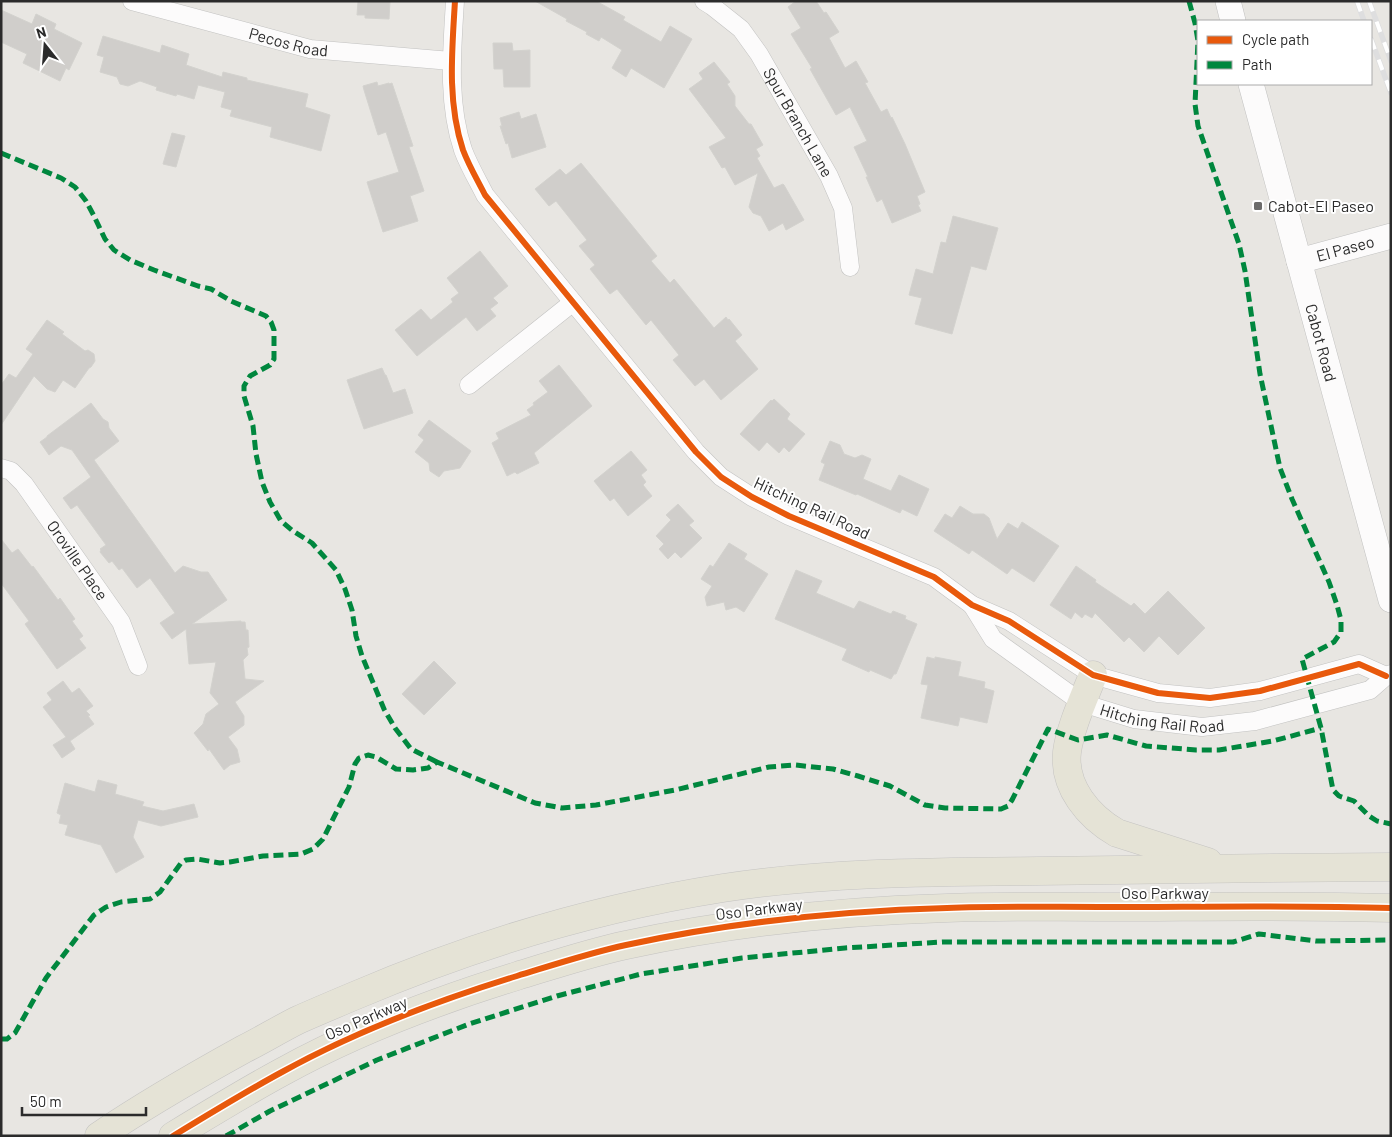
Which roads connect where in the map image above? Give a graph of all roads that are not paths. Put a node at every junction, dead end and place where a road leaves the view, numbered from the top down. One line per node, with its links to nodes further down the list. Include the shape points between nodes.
1 (132, 1): 6 (street, Pecos Road, via 310,49)
2 (455, 1): 6 (street, Hitching Rail Road)
3 (704, 1): 10 (street, Spur Branch Lane, via 742,29 829,176 843,208)
4 (1228, 1): 5 (main road)
5 (1233, 20)
6 (451, 61): 11 (street, Hitching Rail Road, via 453,110 463,151 485,195)
7 (1250, 85): 9 (main road, Cabot Road)
8 (1391, 236): 9 (main road, El Paseo)
9 (1299, 261): 14 (main road, Cabot Road)
10 (850, 267)
11 (572, 303): 12 (street); 15 (street, Hitching Rail Road, via 696,452 721,477 789,516 934,576)
12 (469, 385)
13 (1, 468): 16 (street, Oroville Place, via 11,470 24,484 121,622)
14 (1391, 600)
15 (972, 605): 17 (street, Hitching Rail Road, via 1009,620); 19 (street, Hitching Rail Road, via 993,639)
16 (138, 666)
17 (1093, 675): 18 (street, Hitching Rail Road, via 1158,693 1210,698 1260,691 1359,664); 19 (main road)
18 (1388, 675): 19 (street, Hitching Rail Road, via 1370,690 1255,721 1202,727 1134,719)
19 (1082, 703): 21 (main road, via 1066,754 1067,770 1073,787 1090,813 1117,832)
20 (1391, 867): 21 (main road, Oso Parkway)
21 (1229, 868): 23 (main road, Oso Parkway, via 911,872 786,880 723,888 598,914 423,968 298,1020 188,1079)
22 (1391, 908): 24 (main road, Oso Parkway, via 947,908 835,914 685,933 553,964 425,1007 284,1070)
23 (100, 1136)
24 (173, 1136)

